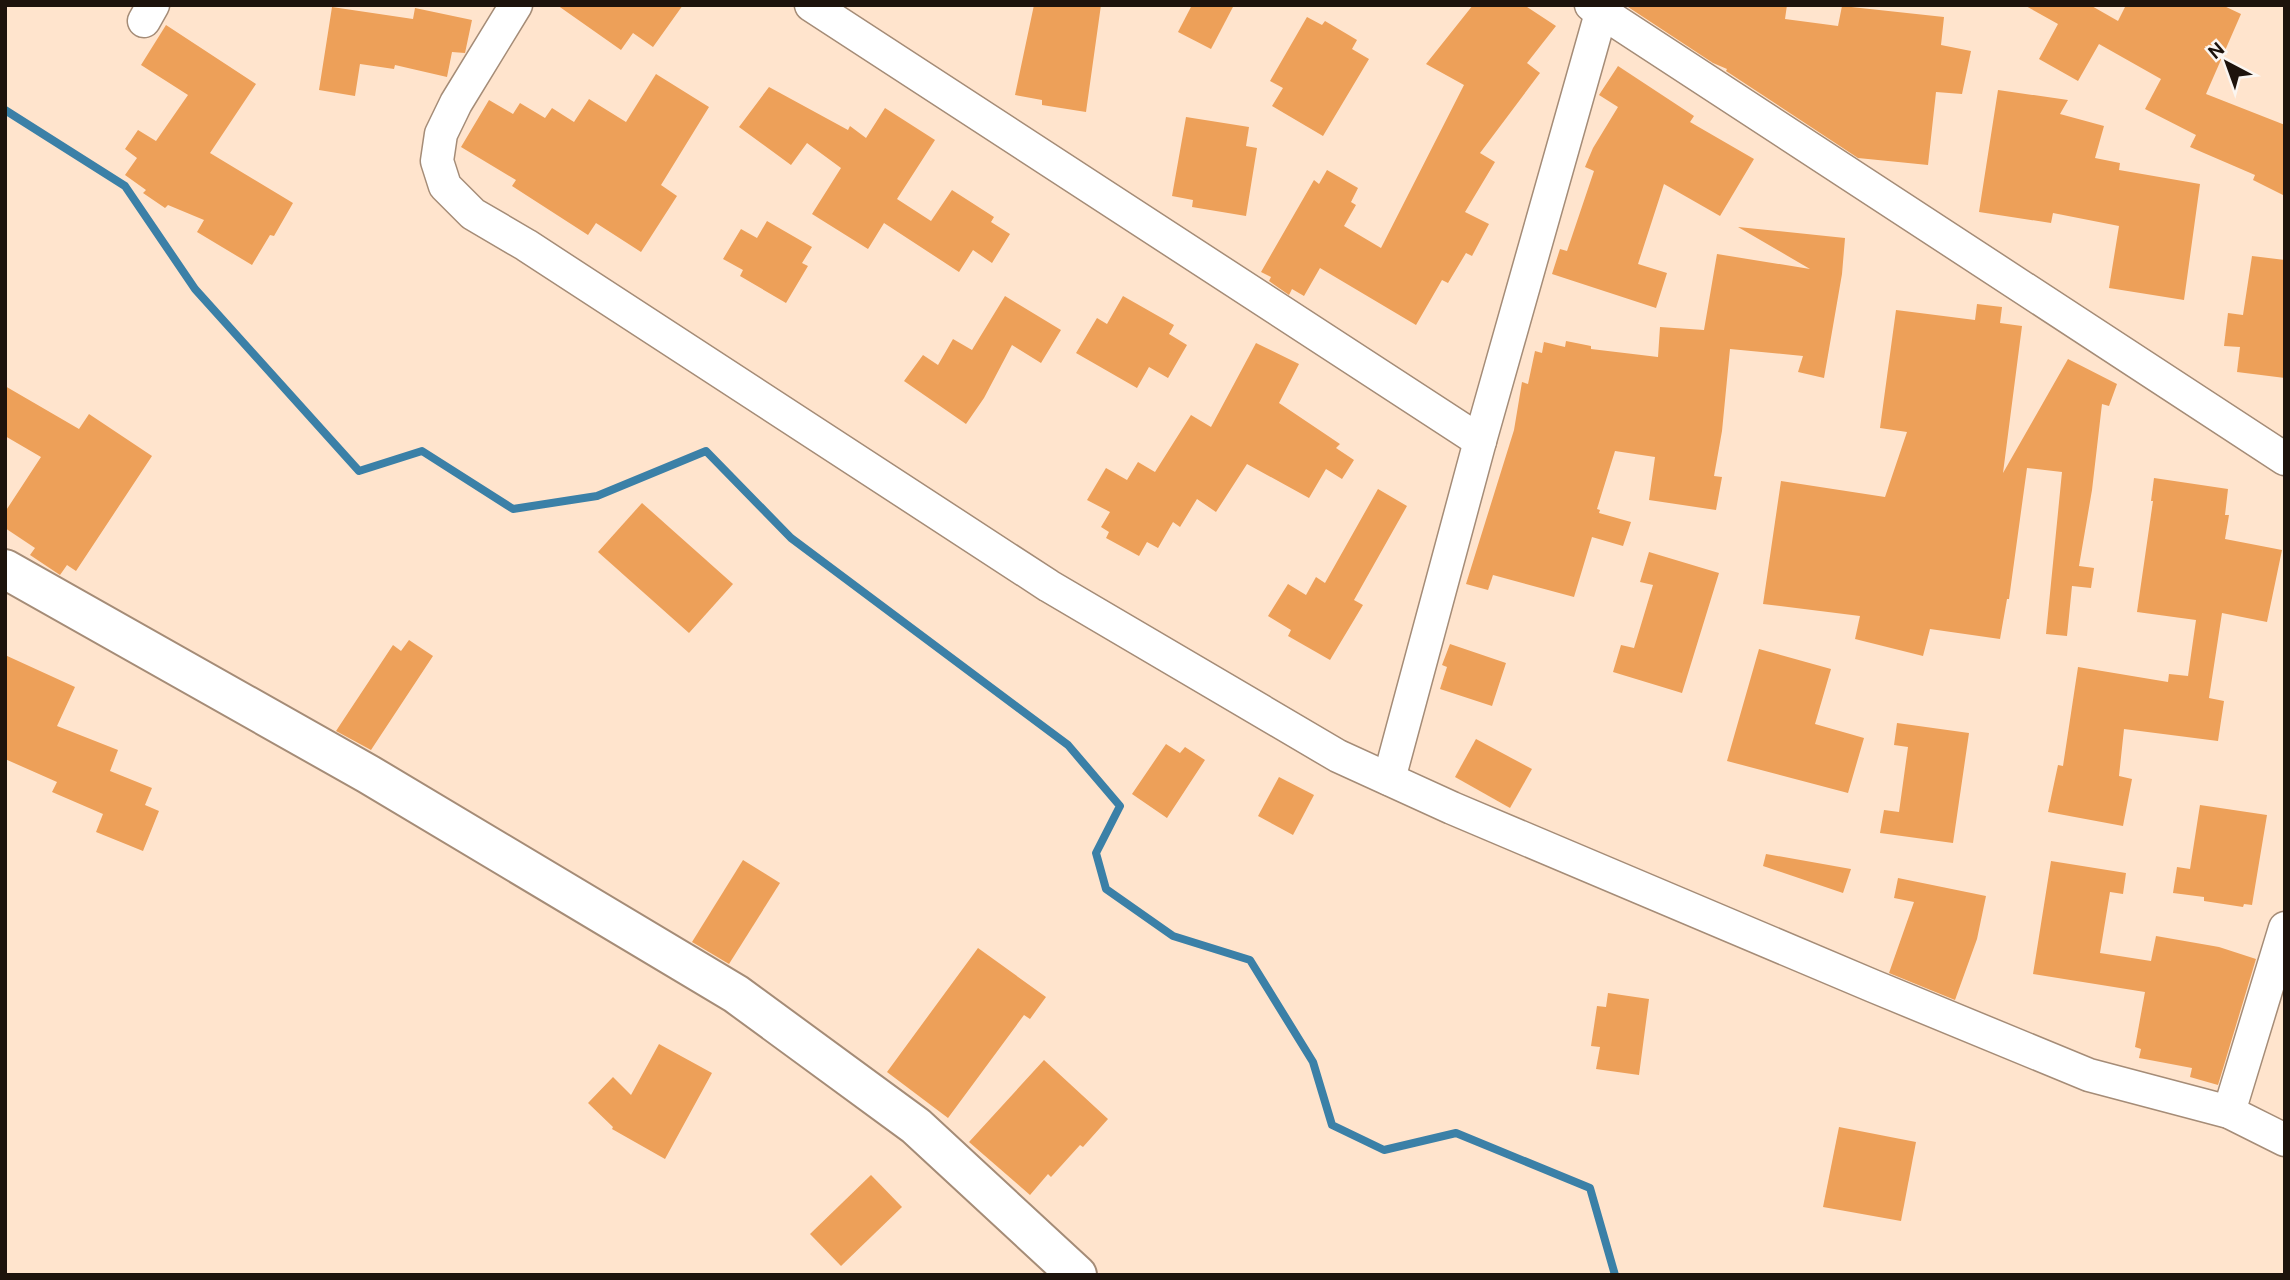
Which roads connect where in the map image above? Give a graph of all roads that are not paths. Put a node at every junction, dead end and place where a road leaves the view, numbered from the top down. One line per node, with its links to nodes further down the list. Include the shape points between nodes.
1 (516, 5): 7 (street, via 441,134 437,161 445,186 473,214 1049,586 1338,756)
2 (811, 5): 4 (street)
3 (1596, 9): 4 (street); 5 (street)
4 (1480, 440): 7 (street)
5 (2285, 459)
6 (5, 569): 11 (street, via 368,774 736,994 916,1126)
7 (1389, 779): 9 (street, via 2090,1074)
8 (2285, 928): 9 (street)
9 (2229, 1112): 10 (street)
10 (2285, 1140)
11 (1077, 1275)

